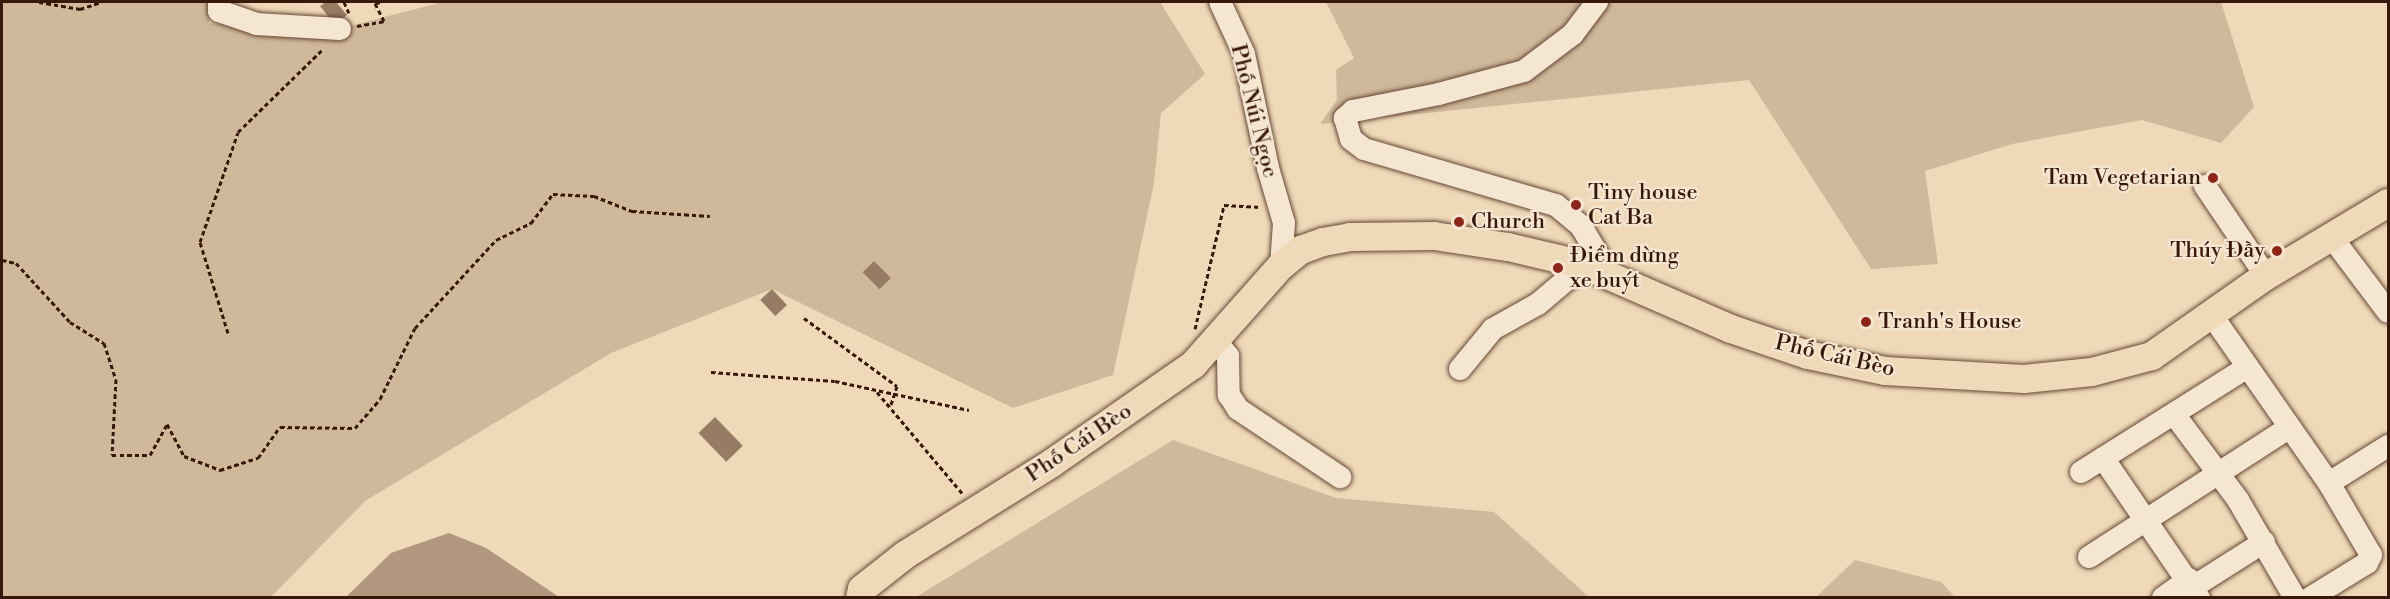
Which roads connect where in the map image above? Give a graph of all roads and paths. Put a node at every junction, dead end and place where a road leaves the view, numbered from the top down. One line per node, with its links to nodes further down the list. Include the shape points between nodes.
1 (39, 2): 2 (path, via 80,9)
2 (102, 2)
3 (219, 2): 9 (street, via 219,11 256,24)
4 (344, 2): 9 (path, via 351,16)
5 (374, 2): 6 (path); 9 (path, via 384,21)
6 (382, 2)
7 (1220, 2): 12 (street, Phố Núi Ngọc, via 1244,54)
8 (1597, 2): 19 (street, via 1573,33 1524,71 1439,94 1353,111 1345,118 1351,139 1364,149 1556,205 1581,226)
9 (340, 29): 24 (path, via 238,132 201,242)
10 (2205, 186): 20 (street)
11 (2388, 203): 14 (main road, Phố Cái Bèo)
12 (1282, 215): 15 (street); 18 (street); 26 (path, via 1224,205 1195,326)
13 (710, 216): 16 (path, via 632,211 594,196 553,194 531,223 496,240 415,328 380,399 355,428 280,427 258,458 220,470 184,456 167,424 150,455 112,456 116,379 104,343 70,322 16,263)
14 (2333, 239): 20 (main road, Phố Cái Bèo); 21 (street)
15 (1323, 242): 17 (main road, Phố Cái Bèo, via 1350,237 1434,236); 18 (main road, Phố Cái Bèo, via 1301,250)
16 (2, 260)
17 (1584, 264): 19 (main road, Phố Cái Bèo); 28 (street, via 1538,304 1493,328)
18 (1281, 266): 25 (main road, Phố Cái Bèo)
19 (1610, 275): 22 (main road, Phố Cái Bèo, via 1731,329 1808,355 1885,371 2024,379 2092,372 2152,356)
20 (2266, 276): 22 (main road, Phố Cái Bèo)
21 (2388, 312)
22 (2212, 317): 27 (street)
23 (804, 318): 31 (path, via 893,382)
24 (228, 333)
25 (1215, 340): 26 (main road, Phố Cái Bèo); 40 (street, via 1228,356 1228,395 1238,409)
26 (1193, 365): 42 (main road, Phố Cái Bèo)
27 (2248, 368): 34 (street); 35 (street)
28 (1460, 369)
29 (711, 372): 30 (path, via 835,381)
30 (877, 392): 31 (path); 32 (path)
31 (897, 392): 32 (path); 33 (path)
32 (890, 407): 42 (path)
33 (969, 410)
34 (2174, 414): 37 (street); 39 (street)
35 (2290, 427): 39 (street); 41 (street)
36 (2388, 446): 41 (street)
37 (2103, 458): 38 (street); 43 (street)
38 (2081, 472)
39 (2218, 474): 43 (street); 44 (street)
40 (1340, 477)
41 (2329, 483): 50 (street, via 2371,555 2367,563)
42 (977, 510): 47 (main road, Phố Cái Bèo, via 905,555 862,589)
43 (2147, 520): 45 (street); 46 (street)
44 (2264, 542): 46 (street); 49 (street)
45 (2089, 557)
46 (2194, 588): 48 (street)
47 (860, 597)
48 (2163, 597)
49 (2295, 597)
50 (2310, 597)

